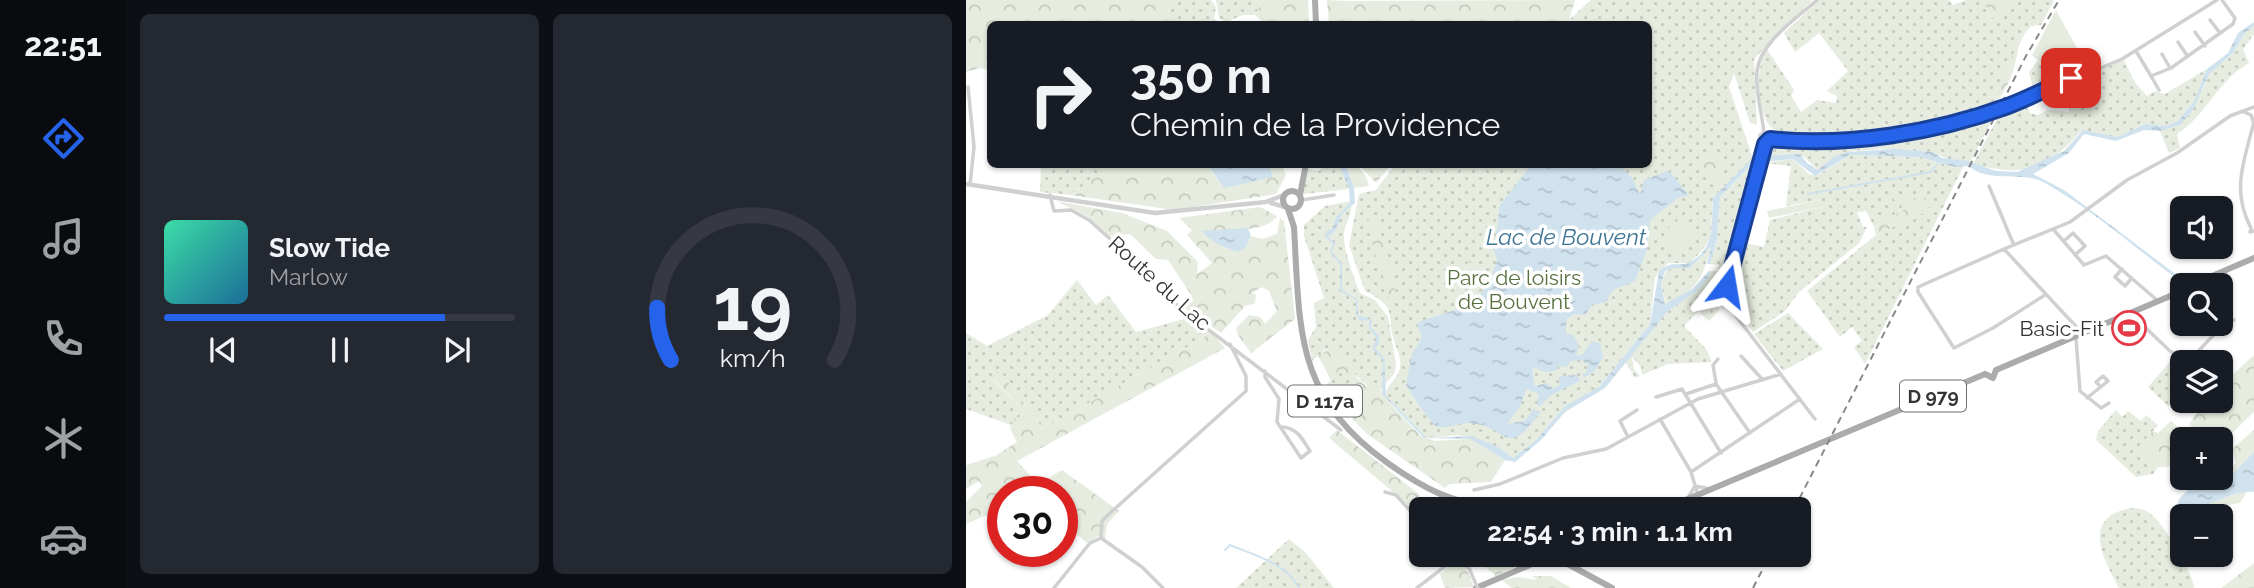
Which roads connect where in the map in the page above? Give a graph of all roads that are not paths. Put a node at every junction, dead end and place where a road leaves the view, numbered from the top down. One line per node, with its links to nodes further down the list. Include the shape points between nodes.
1 (1315, 0): 5 (main road)
2 (1817, 0): 20 (street, via 1771,43 1759,61)
3 (2219, 0): 7 (street, via 2235,18); 10 (street)
4 (2210, 20): 7 (street)
5 (1316, 21)
6 (2195, 32): 9 (street)
7 (2220, 33): 9 (street)
8 (2178, 42): 12 (street)
9 (2205, 46): 12 (street)
10 (2136, 51): 14 (street); 21 (street, bridge, via 2007,107 1937,125 1862,138)
11 (2162, 54): 13 (street)
12 (2186, 54): 13 (street)
13 (2170, 68): 14 (street)
14 (2151, 76): 16 (street)
15 (968, 87): 25 (street, via 974,147)
16 (2159, 90)
17 (2254, 107): 18 (street)
18 (2242, 111): 19 (street, via 2251,115); 35 (street)
19 (2254, 123): 36 (street, via 2238,187 2241,207)
20 (1764, 133): 21 (street); 22 (street, via 1759,138)
21 (1770, 139): 22 (street)
22 (1765, 144): 58 (street, via 1728,279 1727,298)
23 (1305, 168): 24 (main road)
24 (1301, 181): 27 (main road); 30 (main road)
25 (968, 184): 28 (street)
26 (1989, 186): 38 (street)
27 (1288, 193): 30 (main road); 31 (street); 32 (main road)
28 (1051, 195): 31 (street, via 1169,214); 52 (street, Route du Lac, via 1054,211 1072,211 1089,220 1181,309)
29 (1334, 195): 30 (street)
30 (1301, 197): 33 (main road)
31 (1266, 202): 32 (street)
32 (1286, 208): 33 (main road); 34 (main road, D 117a)
33 (1299, 208): 34 (main road, D 117a)
34 (1294, 228): 83 (main road, D 117a, via 1304,349 1326,403 1373,452 1426,489)
35 (2053, 229): 37 (street); 38 (street)
36 (2253, 231)
37 (2064, 241): 40 (street); 40 (street, via 2073,233 2085,246)
38 (2013, 243): 39 (street)
39 (2004, 249): 46 (street); 46 (street, via 1918,287 1954,348)
40 (2075, 255): 42 (street, via 2085,265 2106,256)
41 (2254, 260): 43 (main road); 44 (main road)
42 (2122, 269): 45 (street); 45 (street, via 2115,277 2125,286)
43 (2221, 273)
44 (2225, 273)
45 (2132, 278): 48 (street)
46 (2045, 295): 51 (street)
47 (2170, 296): 48 (main road, D 979)
48 (2158, 301): 49 (main road, D 979)
49 (2130, 313): 51 (main road, D 979); 54 (street)
50 (2234, 320): 53 (street, via 2225,323)
51 (2079, 334): 65 (street, via 2078,384); 79 (main road, D 979, via 1996,370 1993,378 1985,374)
52 (1230, 344): 57 (street, Route du Lac); 87 (street, via 1246,376 1246,391 1102,521)
53 (2201, 350)
54 (2170, 351)
55 (1741, 356): 59 (street)
56 (1718, 359): 60 (street, via 1713,365)
57 (1265, 371): 72 (street, via 1278,394 1275,417); 73 (street, Route du Lac)
58 (1781, 374): 59 (street); 66 (street)
59 (1763, 381): 62 (street)
60 (1716, 384): 62 (street); 63 (street)
61 (2099, 385): 65 (street)
62 (1722, 392): 67 (street); 74 (street)
63 (1686, 394): 64 (street, via 1676,389); 67 (street)
64 (1656, 397)
65 (2087, 398): 68 (street, via 2101,408)
66 (1800, 399): 71 (street); 74 (street)
67 (1690, 403): 70 (street); 76 (street)
68 (2109, 403)
69 (1637, 410): 75 (street, via 1618,419)
70 (1660, 419): 75 (street); 77 (street)
71 (1815, 419)
72 (1281, 427): 72 (street, via 1301,458 1309,454 1299,434)
73 (1341, 430)
74 (1750, 433): 76 (street)
75 (1628, 437): 80 (street, via 1598,452 1566,458)
76 (1721, 453): 77 (street)
77 (1691, 472): 78 (street)
78 (1695, 486): 79 (street); 82 (street); 84 (street)
79 (1712, 489): 82 (main road, D 979)
80 (1474, 490)
81 (1385, 492): 86 (street, via 1396,495)
82 (1698, 495): 85 (main road, D 979)
83 (1448, 497)
84 (1688, 497)
85 (1693, 497)
86 (1409, 510)
87 (1101, 538): 93 (street, via 1090,543); 94 (street)
88 (1450, 567): 95 (street)
89 (1467, 567): 92 (street)
90 (1527, 567): 92 (main road)
91 (1577, 567): 96 (main road)
92 (1476, 586)
93 (1054, 588)
94 (1163, 588)
95 (1418, 588)
96 (1612, 588)

